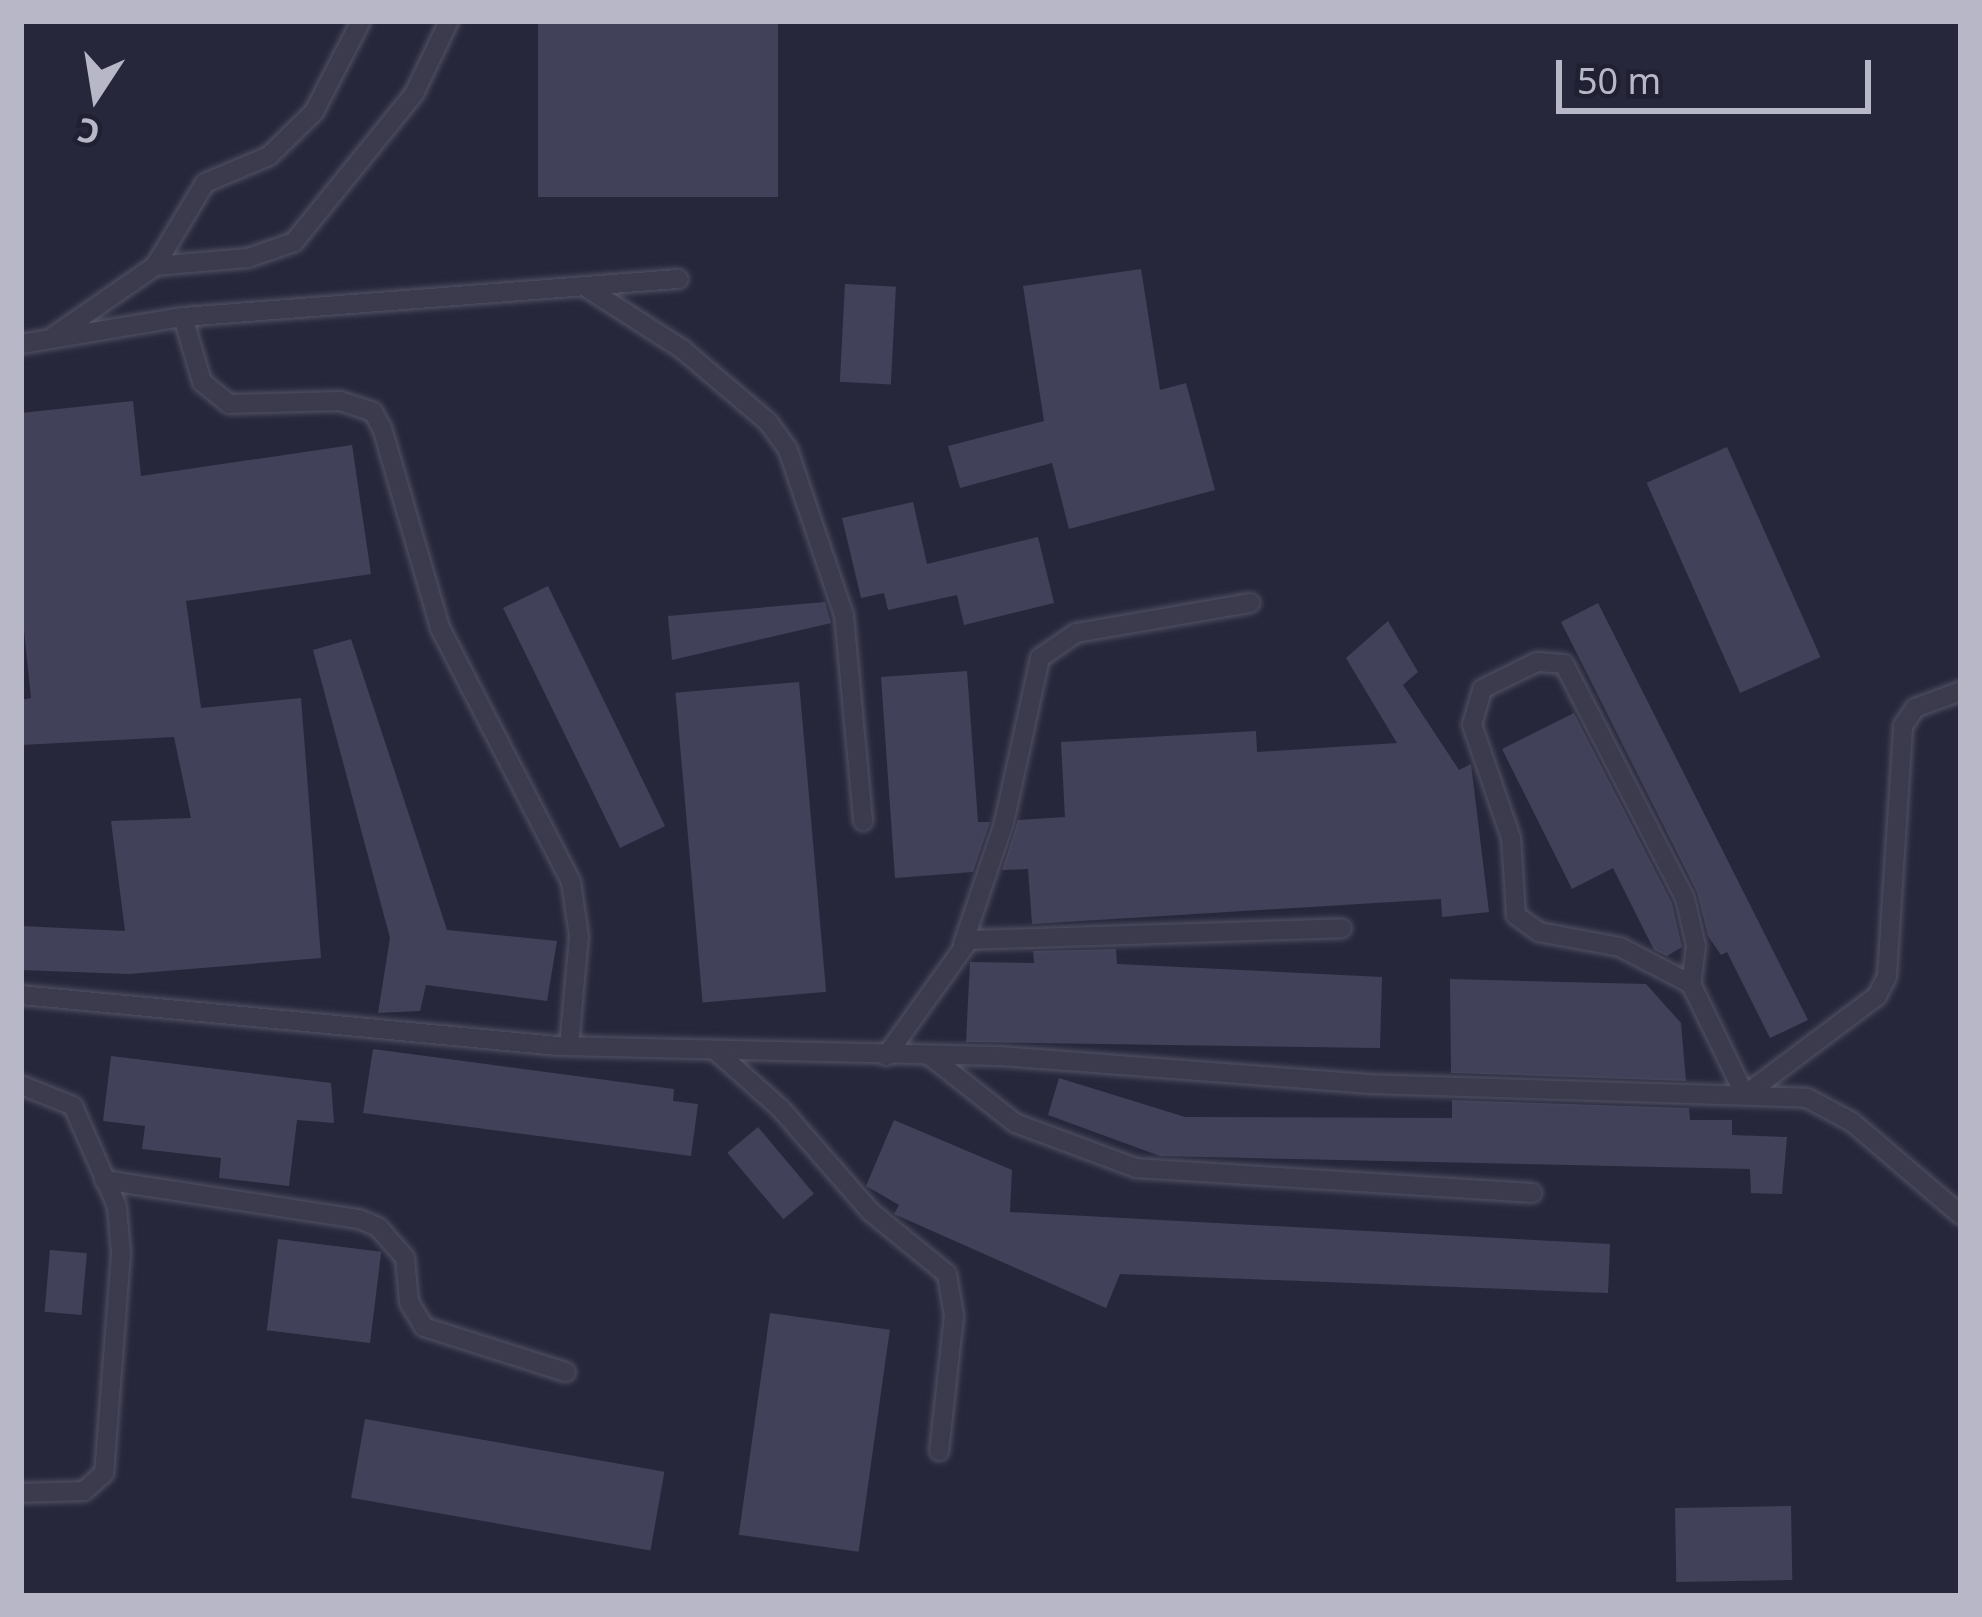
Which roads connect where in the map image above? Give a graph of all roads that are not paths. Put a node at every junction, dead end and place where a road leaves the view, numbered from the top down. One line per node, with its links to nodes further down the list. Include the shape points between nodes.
1 (361, 21): 3 (lane, via 314,112 268,156 205,183)
2 (449, 21): 3 (lane, via 414,94 293,242 248,258)
3 (155, 266): 7 (lane)
4 (679, 279): 5 (lane)
5 (587, 288): 6 (lane); 11 (lane, via 682,349 768,422 788,450 844,614)
6 (183, 317): 7 (lane); 16 (lane, via 202,382 229,404 340,401 373,412 382,428 440,628 571,883 579,936)
7 (50, 339): 8 (lane)
8 (21, 344)
9 (1250, 603): 13 (lane, via 1103,626 1040,658 1004,823)
10 (1961, 691): 21 (lane, via 1915,708 1904,726 1887,976 1877,996)
11 (862, 821)
12 (1342, 928): 13 (lane, via 995,935)
13 (963, 944): 18 (lane)
14 (1691, 984): 14 (lane, via 1696,946 1685,898 1564,664 1537,662 1482,688 1472,725 1511,838 1516,915 1539,932 1620,947); 21 (lane)
15 (21, 995): 16 (lane)
16 (569, 1046): 17 (lane)
17 (716, 1052): 18 (lane); 26 (lane, via 781,1109 871,1212 947,1274 953,1316)
18 (886, 1056): 19 (lane)
19 (930, 1056): 21 (lane, via 1368,1084); 23 (lane, via 1015,1123 1136,1168)
20 (21, 1085): 22 (lane, via 73,1106)
21 (1745, 1095): 24 (lane, via 1821,1100)
22 (104, 1180): 25 (lane, via 359,1219 404,1258 409,1302 424,1328); 27 (lane, via 121,1254 109,1458 84,1491)
23 (1532, 1192)
24 (1961, 1215)
25 (566, 1372)
26 (939, 1451)
27 (21, 1493)

